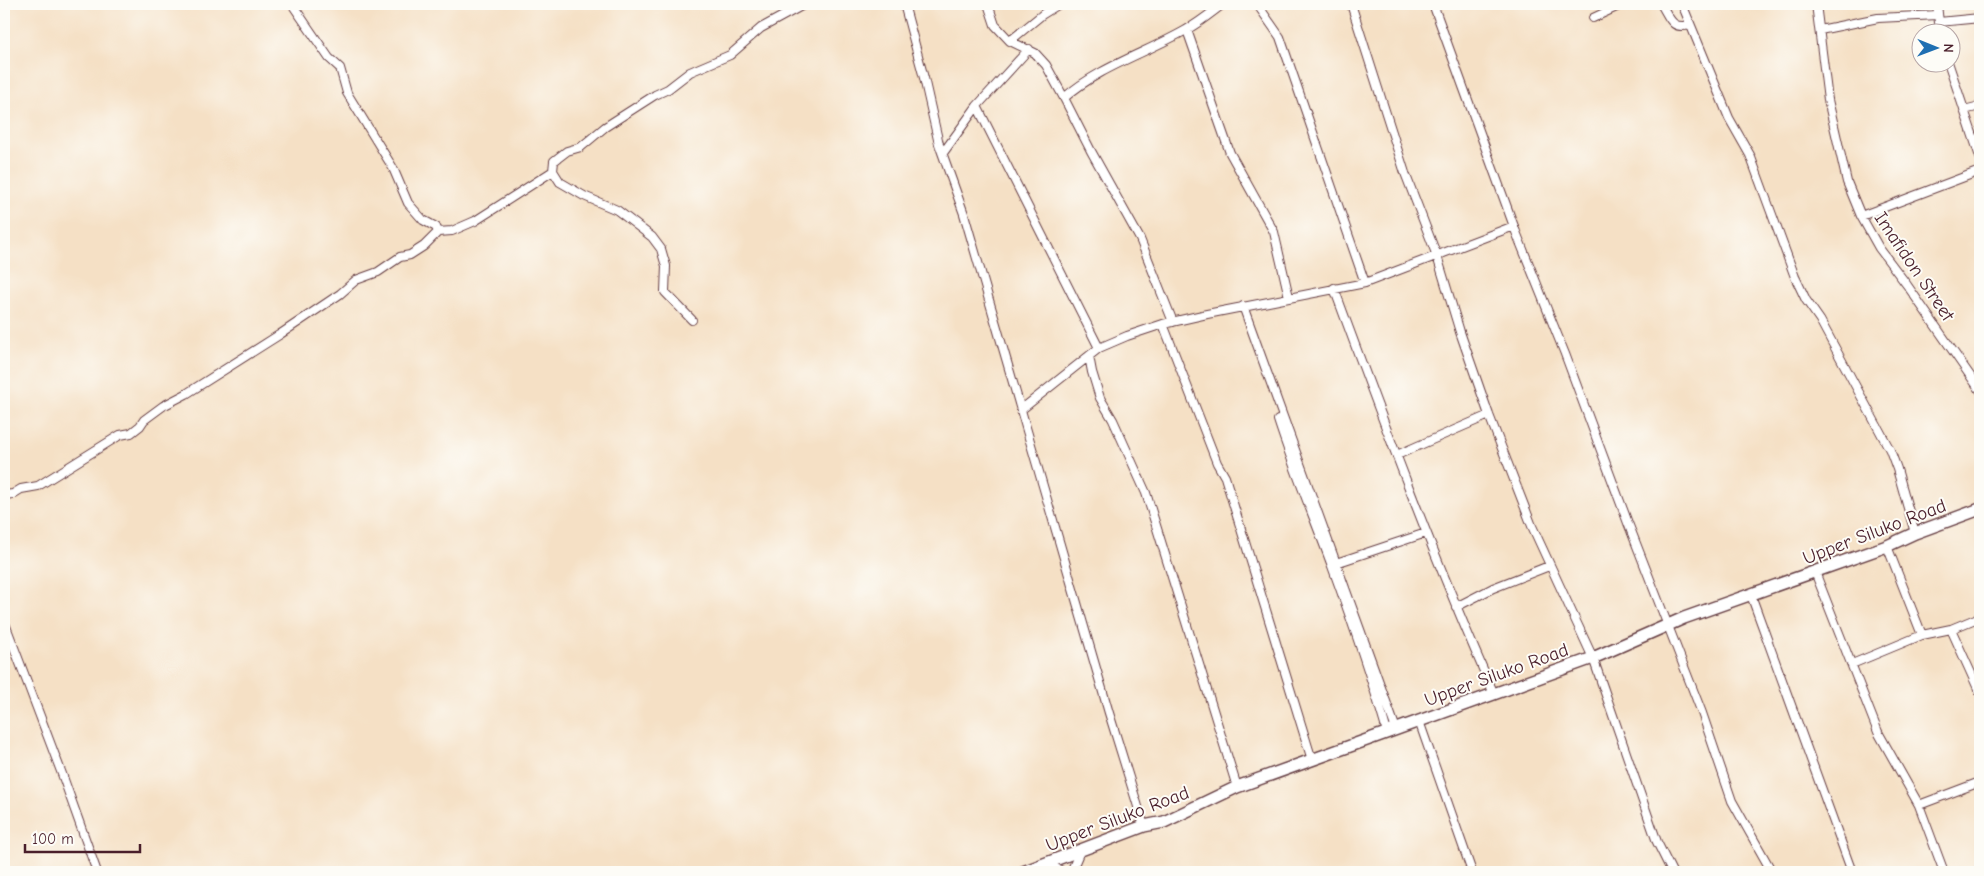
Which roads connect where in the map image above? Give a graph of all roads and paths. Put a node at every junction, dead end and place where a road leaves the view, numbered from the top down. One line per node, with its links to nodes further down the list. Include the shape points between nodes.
1 (292, 4): 35 (street, via 329,58 340,68 347,93 393,168 408,203)
2 (805, 4): 31 (street, via 767,24 730,55 690,72 668,89 605,126 581,147 567,151 554,161)
3 (904, 4): 29 (street)
4 (988, 4): 22 (street, via 995,25)
5 (1059, 4): 22 (street)
6 (1223, 4): 20 (street)
7 (1256, 4): 37 (street, via 1280,37)
8 (1351, 4): 36 (street, via 1405,173)
9 (1433, 4): 34 (street)
10 (1623, 4): 15 (street)
11 (1661, 4): 19 (street, via 1677,26)
12 (1682, 4): 19 (street)
13 (1816, 4): 21 (street, Imafidon Street)
14 (1937, 4): 16 (street)
15 (1593, 18)
16 (1938, 18): 17 (street); 18 (street); 21 (street, via 1878,18)
17 (1980, 18)
18 (1939, 22)
19 (1690, 25): 53 (street, via 1729,118 1750,155 1795,277 1890,450)
20 (1187, 30): 25 (street, via 1113,66); 39 (street, via 1230,153 1274,232)
21 (1820, 30): 33 (street, Imafidon Street, via 1828,100 1847,182)
22 (1010, 41): 23 (street)
23 (1029, 49): 25 (street, via 1046,65); 26 (street)
24 (1951, 72): 28 (street)
25 (1064, 98): 42 (street, via 1140,239)
26 (977, 106): 29 (street); 44 (street)
27 (1980, 106): 28 (street)
28 (1964, 110): 30 (street)
29 (943, 153): 47 (street)
30 (1980, 157)
31 (553, 171): 35 (street, via 475,221 452,231); 41 (street, via 560,182 617,210 652,237 661,249 666,266 665,292)
32 (1980, 171): 33 (street)
33 (1861, 216): 46 (street, Imafidon Street, via 1879,248)
34 (1514, 226): 36 (street); 63 (street)
35 (438, 232): 51 (street, via 410,255 356,280 279,335 167,403 131,433 120,435 38,486)
36 (1437, 256): 37 (street); 48 (street)
37 (1365, 283): 38 (street)
38 (1334, 288): 39 (street); 50 (street)
39 (1289, 297): 40 (street)
40 (1242, 306): 42 (street); 56 (street)
41 (692, 320)
42 (1173, 322): 43 (street)
43 (1163, 324): 44 (street); 72 (street, via 1224,477)
44 (1099, 348): 45 (street)
45 (1089, 356): 47 (street); 74 (street, via 1100,398 1146,492)
46 (1980, 390)
47 (1022, 409): 76 (street)
48 (1489, 415): 50 (street); 57 (street)
49 (1278, 420): 56 (street, via 1293,468)
50 (1397, 455): 54 (street)
51 (4, 495)
52 (1980, 509): 53 (main road, Upper Siluko Road)
53 (1915, 534): 55 (main road, Upper Siluko Road)
54 (1428, 535): 56 (street); 60 (street)
55 (1887, 546): 58 (main road, Upper Siluko Road); 65 (street)
56 (1335, 566): 71 (street)
57 (1549, 566): 60 (street); 66 (street)
58 (1814, 572): 59 (main road, Upper Siluko Road); 67 (street)
59 (1751, 595): 63 (main road, Upper Siluko Road); 87 (street)
60 (1456, 607): 69 (street)
61 (1980, 617): 64 (street)
62 (4, 621): 80 (street)
63 (1668, 625): 66 (main road, Upper Siluko Road); 86 (street, via 1732,801)
64 (1950, 629): 65 (street); 68 (street)
65 (1922, 635): 67 (street)
66 (1593, 658): 69 (main road, Upper Siluko Road); 85 (street, via 1657,842)
67 (1852, 664): 75 (street, via 1878,732)
68 (1980, 693)
69 (1494, 694): 70 (main road, Upper Siluko Road)
70 (1419, 721): 71 (main road, Upper Siluko Road); 84 (street)
71 (1391, 730): 72 (main road, Upper Siluko Road)
72 (1312, 760): 74 (main road, Upper Siluko Road)
73 (1980, 782): 75 (street)
74 (1237, 787): 76 (main road, Upper Siluko Road, via 1164,822)
75 (1919, 805): 88 (street)
76 (1144, 826): 77 (main road, Upper Siluko Road)
77 (1080, 850): 78 (main road, Upper Siluko Road); 83 (street)
78 (1044, 865): 81 (main road, Upper Siluko Road); 82 (street)
79 (1980, 871): 89 (street)
80 (97, 872)
81 (1023, 872)
82 (1063, 872)
83 (1071, 872)
84 (1472, 872)
85 (1672, 872)
86 (1772, 872)
87 (1852, 872)
88 (1944, 872)
89 (1975, 872)

